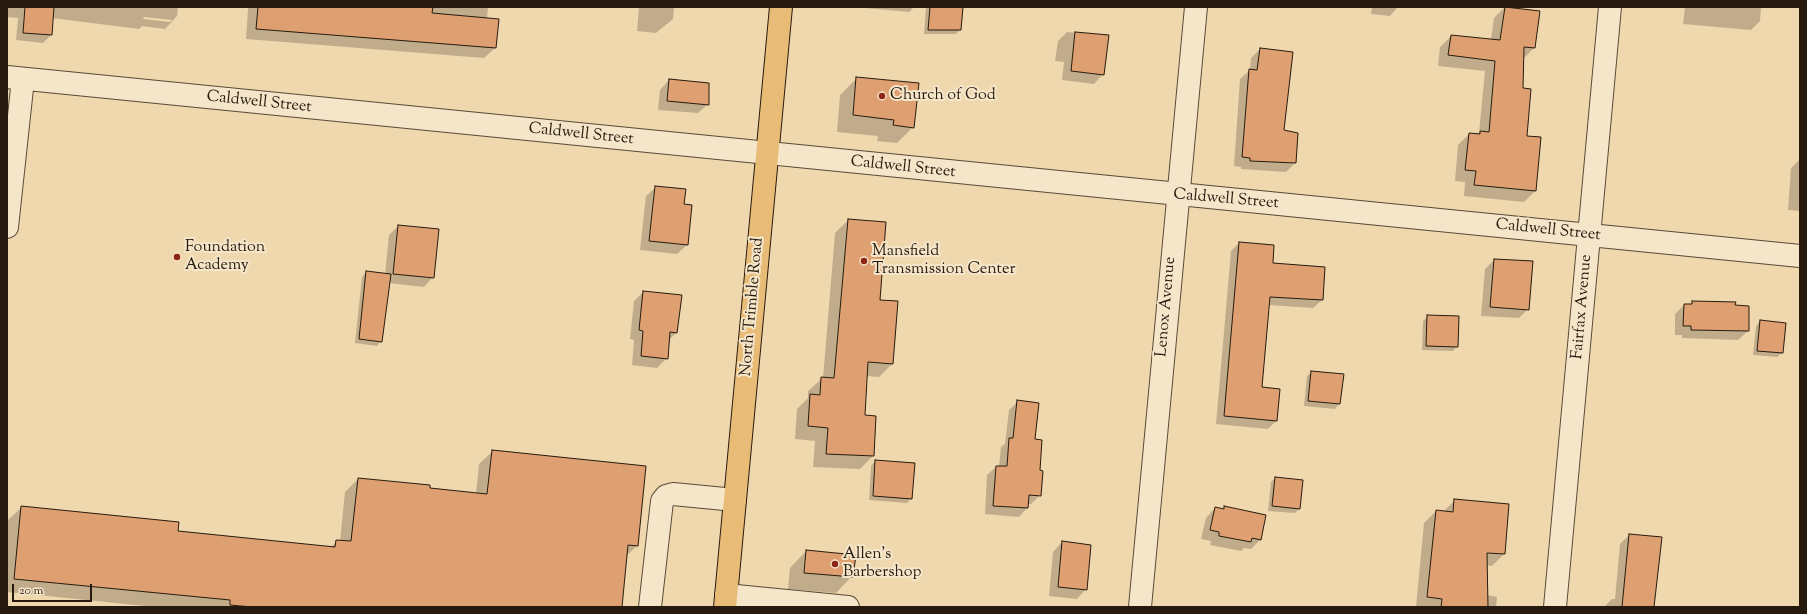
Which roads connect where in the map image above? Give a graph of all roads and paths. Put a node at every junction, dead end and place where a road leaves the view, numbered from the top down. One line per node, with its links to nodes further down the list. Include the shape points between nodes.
1 (781, 7): 5 (main road, North Trimble Road)
2 (1196, 7): 6 (street, Lenox Avenue)
3 (1610, 7): 8 (street, Fairfax Avenue)
4 (15, 78): 5 (street, Caldwell Street); 7 (street)
5 (767, 154): 6 (street, Caldwell Street); 10 (main road, North Trimble Road)
6 (1177, 195): 8 (street, Caldwell Street); 14 (street, Lenox Avenue)
7 (7, 227)
8 (1590, 235): 9 (street, Caldwell Street); 15 (street, Fairfax Avenue)
9 (1800, 256)
10 (735, 500): 11 (main road, North Trimble Road); 12 (street, via 673,494 666,496 662,501)
11 (726, 601): 13 (street)
12 (650, 607)
13 (848, 607)
14 (1140, 607)
15 (1554, 607)

